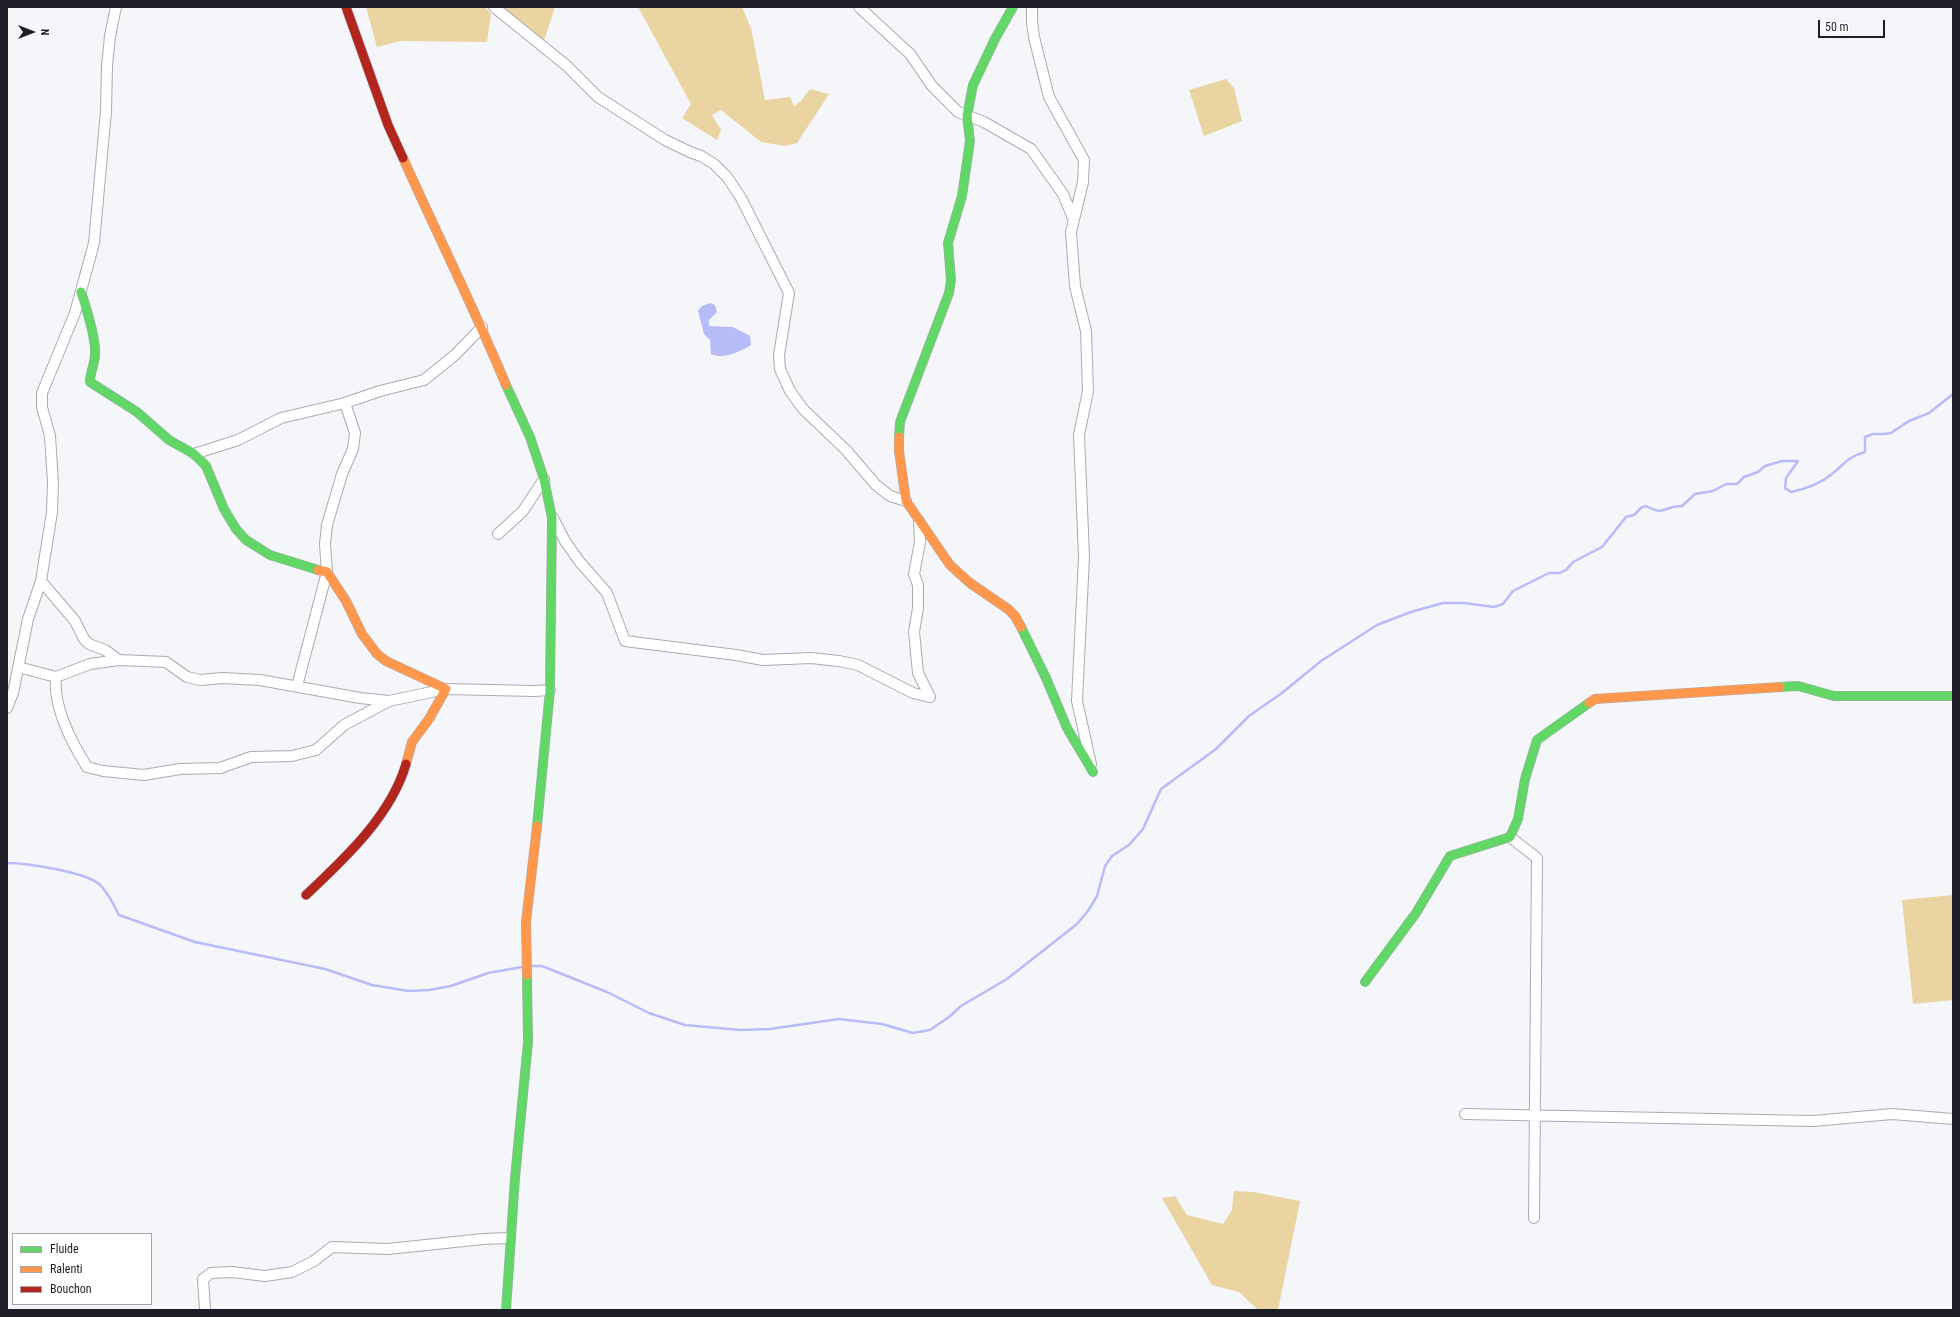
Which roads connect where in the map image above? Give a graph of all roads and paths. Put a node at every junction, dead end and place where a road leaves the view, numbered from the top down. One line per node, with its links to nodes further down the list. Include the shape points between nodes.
1 (116, 7): 9 (street, via 106,66 106,112 94,243)
2 (346, 7): 10 (street, via 388,125 443,248)
3 (494, 7): 14 (street, via 567,66 598,97 665,140 714,164 727,177 741,198 789,293 779,354 780,370 790,391 803,409 846,450 876,485 890,496)
4 (859, 7): 7 (street, via 910,54 937,91 958,112)
5 (1013, 7): 7 (street, via 982,64 973,86)
6 (1032, 7): 8 (street, via 1034,37 1049,96 1084,160 1083,182)
7 (967, 116): 8 (street, via 984,122 1031,149 1063,194); 14 (street, via 970,141 962,196 948,243 951,280 949,293 900,422 899,451)
8 (1073, 218): 29 (street, via 1072,271 1086,331 1088,391 1079,435 1084,557 1077,701)
9 (81, 292): 12 (street, via 88,313 95,354 90,382 137,412 169,440); 19 (street, via 42,393 42,407 50,436 53,483 52,512)
10 (482, 327): 11 (street, via 455,355 424,380); 13 (street, via 530,437)
11 (345, 403): 12 (street, via 281,418 238,440); 18 (street, via 355,440 327,524)
12 (194, 454): 18 (street, via 206,466 226,514 243,535 275,559)
13 (544, 478): 15 (street); 17 (street, via 523,512)
14 (906, 501): 16 (street)
15 (552, 518): 16 (street, via 575,556 607,593 624,640 763,660 811,658 838,661 858,665 913,693 930,697 918,673 914,632 918,608 918,585 914,574 920,542); 25 (street)
16 (919, 522): 29 (street, via 950,565 1015,616 1046,678 1067,728)
17 (498, 534)
18 (327, 572): 23 (street); 24 (street, via 346,601 362,634 377,654 386,661)
19 (41, 581): 20 (street, via 75,621 84,639); 21 (street, via 28,618)
20 (119, 660): 22 (street, via 90,664); 23 (street, via 166,662 187,677 201,680 238,678)
21 (18, 667): 22 (street); 28 (street)
22 (56, 677): 27 (street, via 55,691 64,718 73,744 87,767 144,775 180,769 220,768 251,757 303,754 316,750 344,725)
23 (298, 686): 27 (street)
24 (446, 689): 25 (street); 27 (street); 31 (street, via 412,742 401,781 372,826)
25 (550, 690): 37 (street, via 526,922 528,1042)
26 (1953, 696): 30 (street, via 1834,696 1798,686 1595,699 1538,740 1525,779 1518,819)
27 (389, 701)
28 (7, 708)
29 (1094, 772)
30 (1510, 837): 32 (street, via 1450,856 1416,913); 34 (street, via 1537,858)
31 (306, 895)
32 (1365, 982)
33 (1465, 1114): 34 (street)
34 (1535, 1116): 35 (street, via 1813,1121 1892,1114); 36 (street)
35 (1953, 1119)
36 (1534, 1218)
37 (510, 1238): 38 (street, via 388,1249 332,1247 314,1262 292,1272 265,1276 232,1272 211,1273 203,1279); 39 (street)
38 (205, 1310)
39 (506, 1310)

